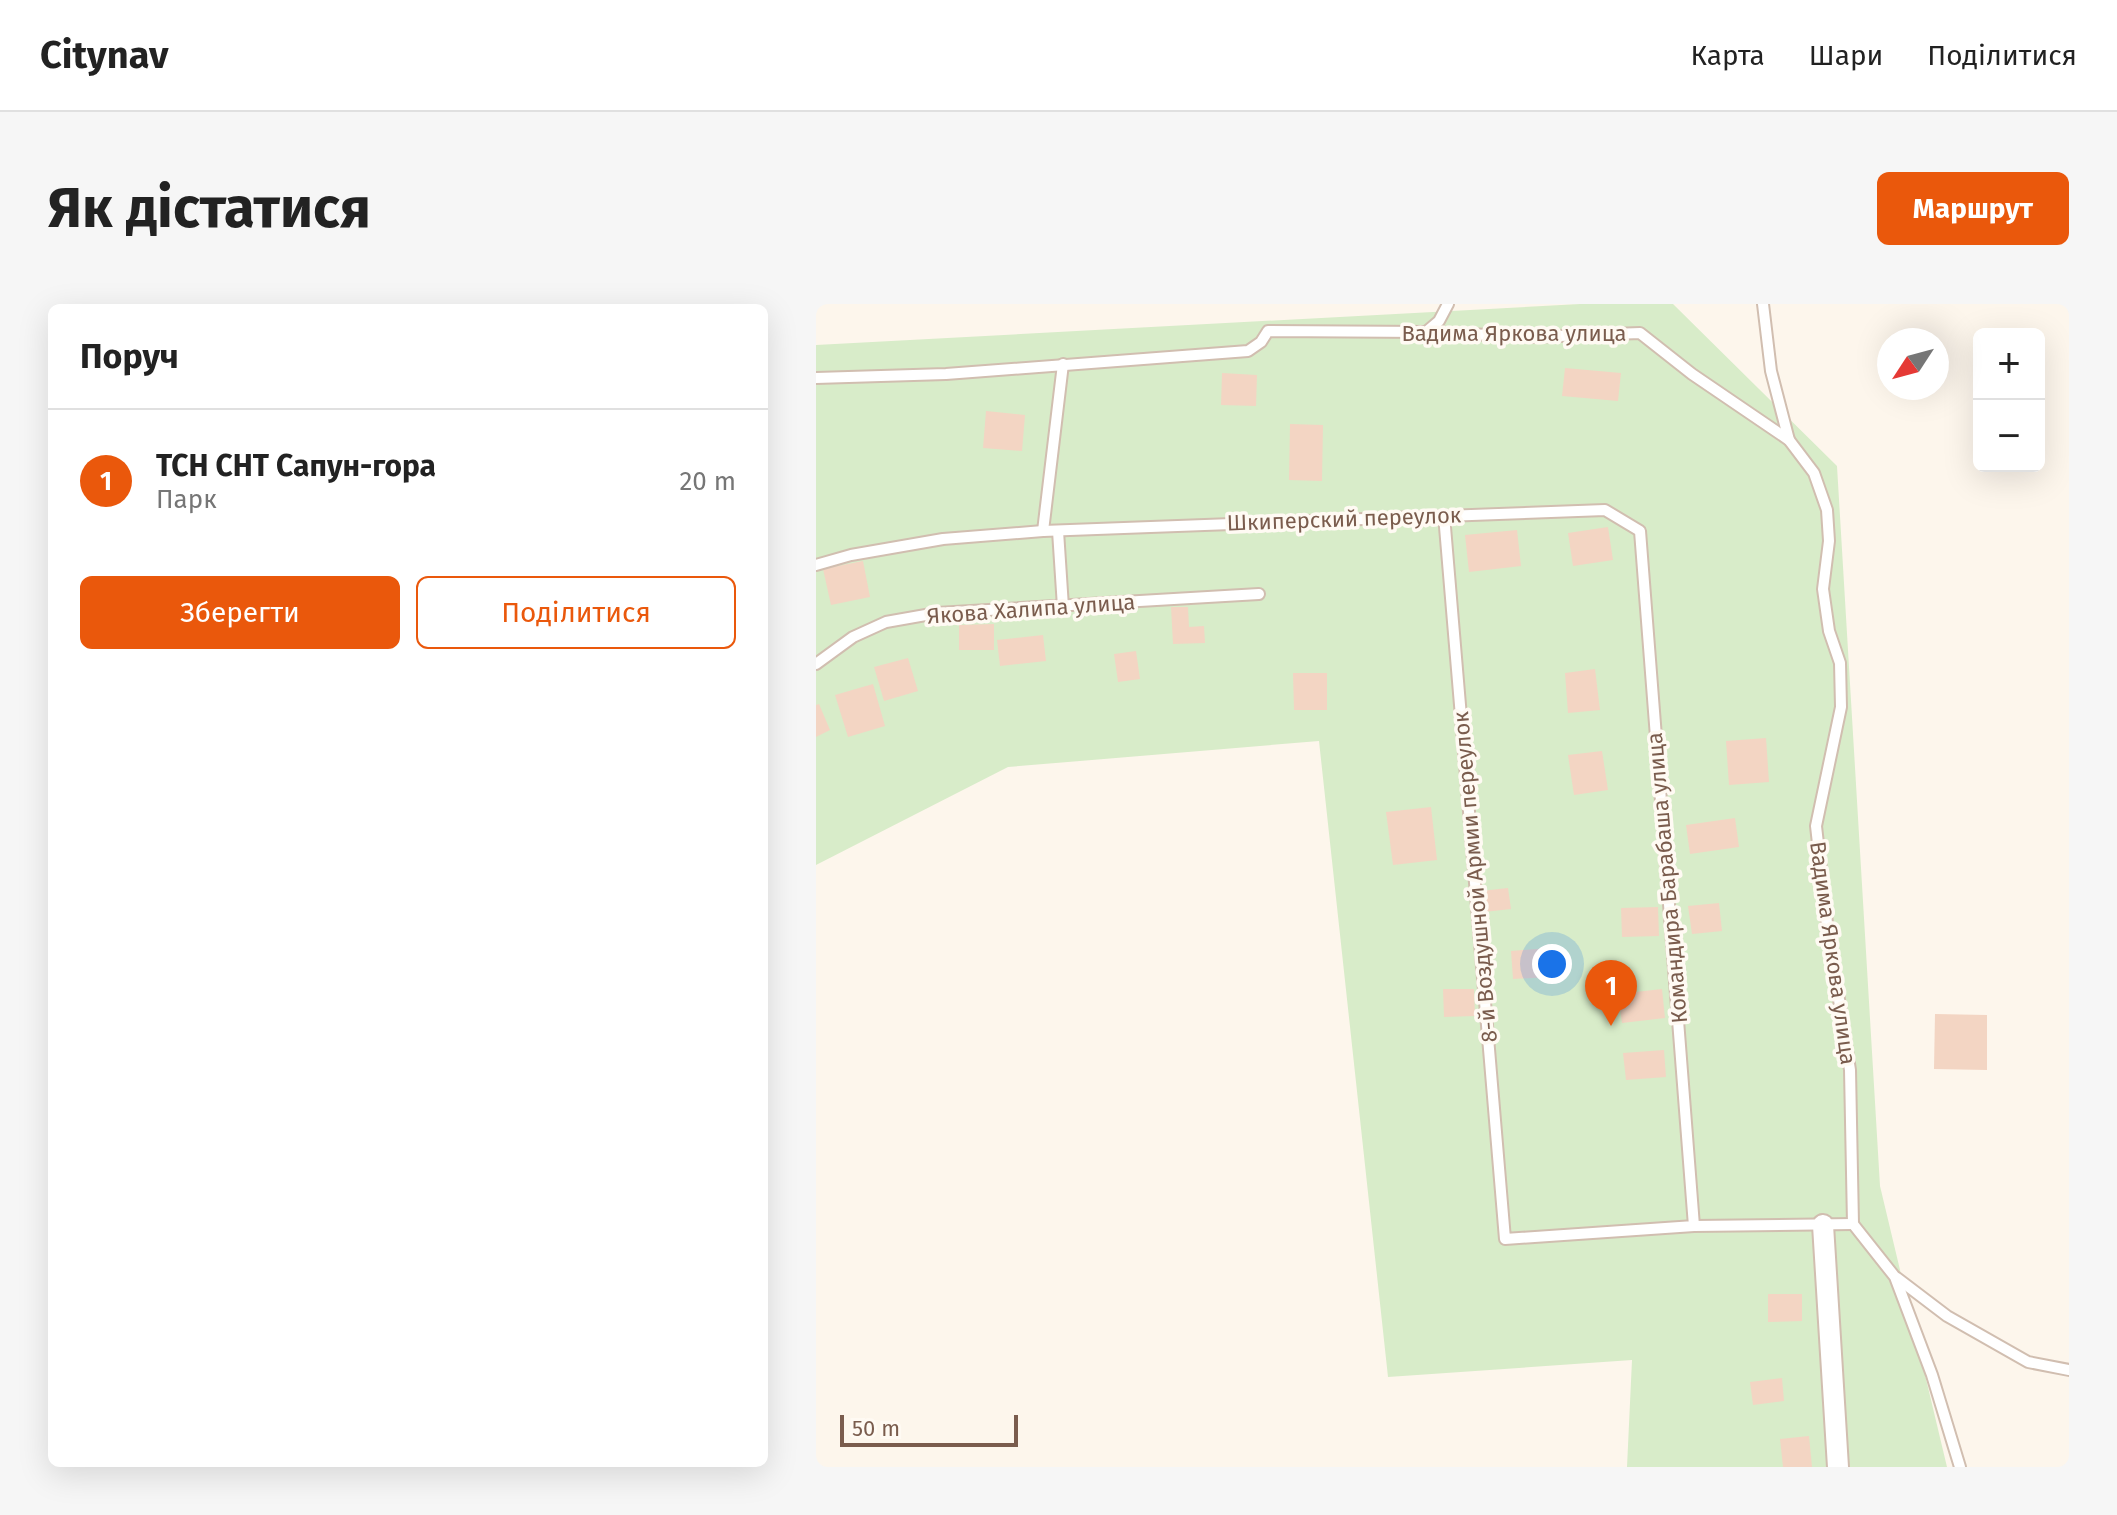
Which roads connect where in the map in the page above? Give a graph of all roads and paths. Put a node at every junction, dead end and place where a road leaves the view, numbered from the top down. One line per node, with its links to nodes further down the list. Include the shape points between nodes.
1 (1448, 304): 3 (lane)
2 (1763, 304): 6 (lane, via 1771,371)
3 (1426, 332): 4 (lane, Вадима Яркова улица, via 1268,331 1248,351); 6 (lane, Вадима Яркова улица, via 1532,337 1640,333)
4 (1063, 364): 5 (lane, Вадима Яркова улица); 8 (lane)
5 (816, 378)
6 (1789, 440): 15 (lane, Вадима Яркова улица, via 1814,473 1827,510 1823,589 1840,663 1841,707 1816,826 1850,1070)
7 (1444, 515): 9 (lane, Шкиперский переулок); 10 (lane, Шкиперский переулок, via 1605,510); 17 (lane, 8-й Воздушной Армии переулок, via 1505,1239)
8 (1043, 531): 9 (lane, Шкиперский переулок); 11 (lane, via 943,539)
9 (1058, 531): 13 (lane)
10 (1640, 531): 17 (lane, Командира Барабаша улица)
11 (816, 565)
12 (1259, 594): 13 (lane, Якова Халипа улица)
13 (1063, 607): 14 (lane, Якова Халипа улица, via 937,613 886,622 853,637)
14 (816, 664)
15 (1853, 1224): 16 (lane); 18 (lane)
16 (1823, 1225): 17 (lane); 20 (street)
17 (1694, 1226)
18 (1895, 1277): 19 (lane, via 1947,1316 2028,1362); 21 (lane)
19 (2069, 1370)
20 (1838, 1467)
21 (1960, 1467)

